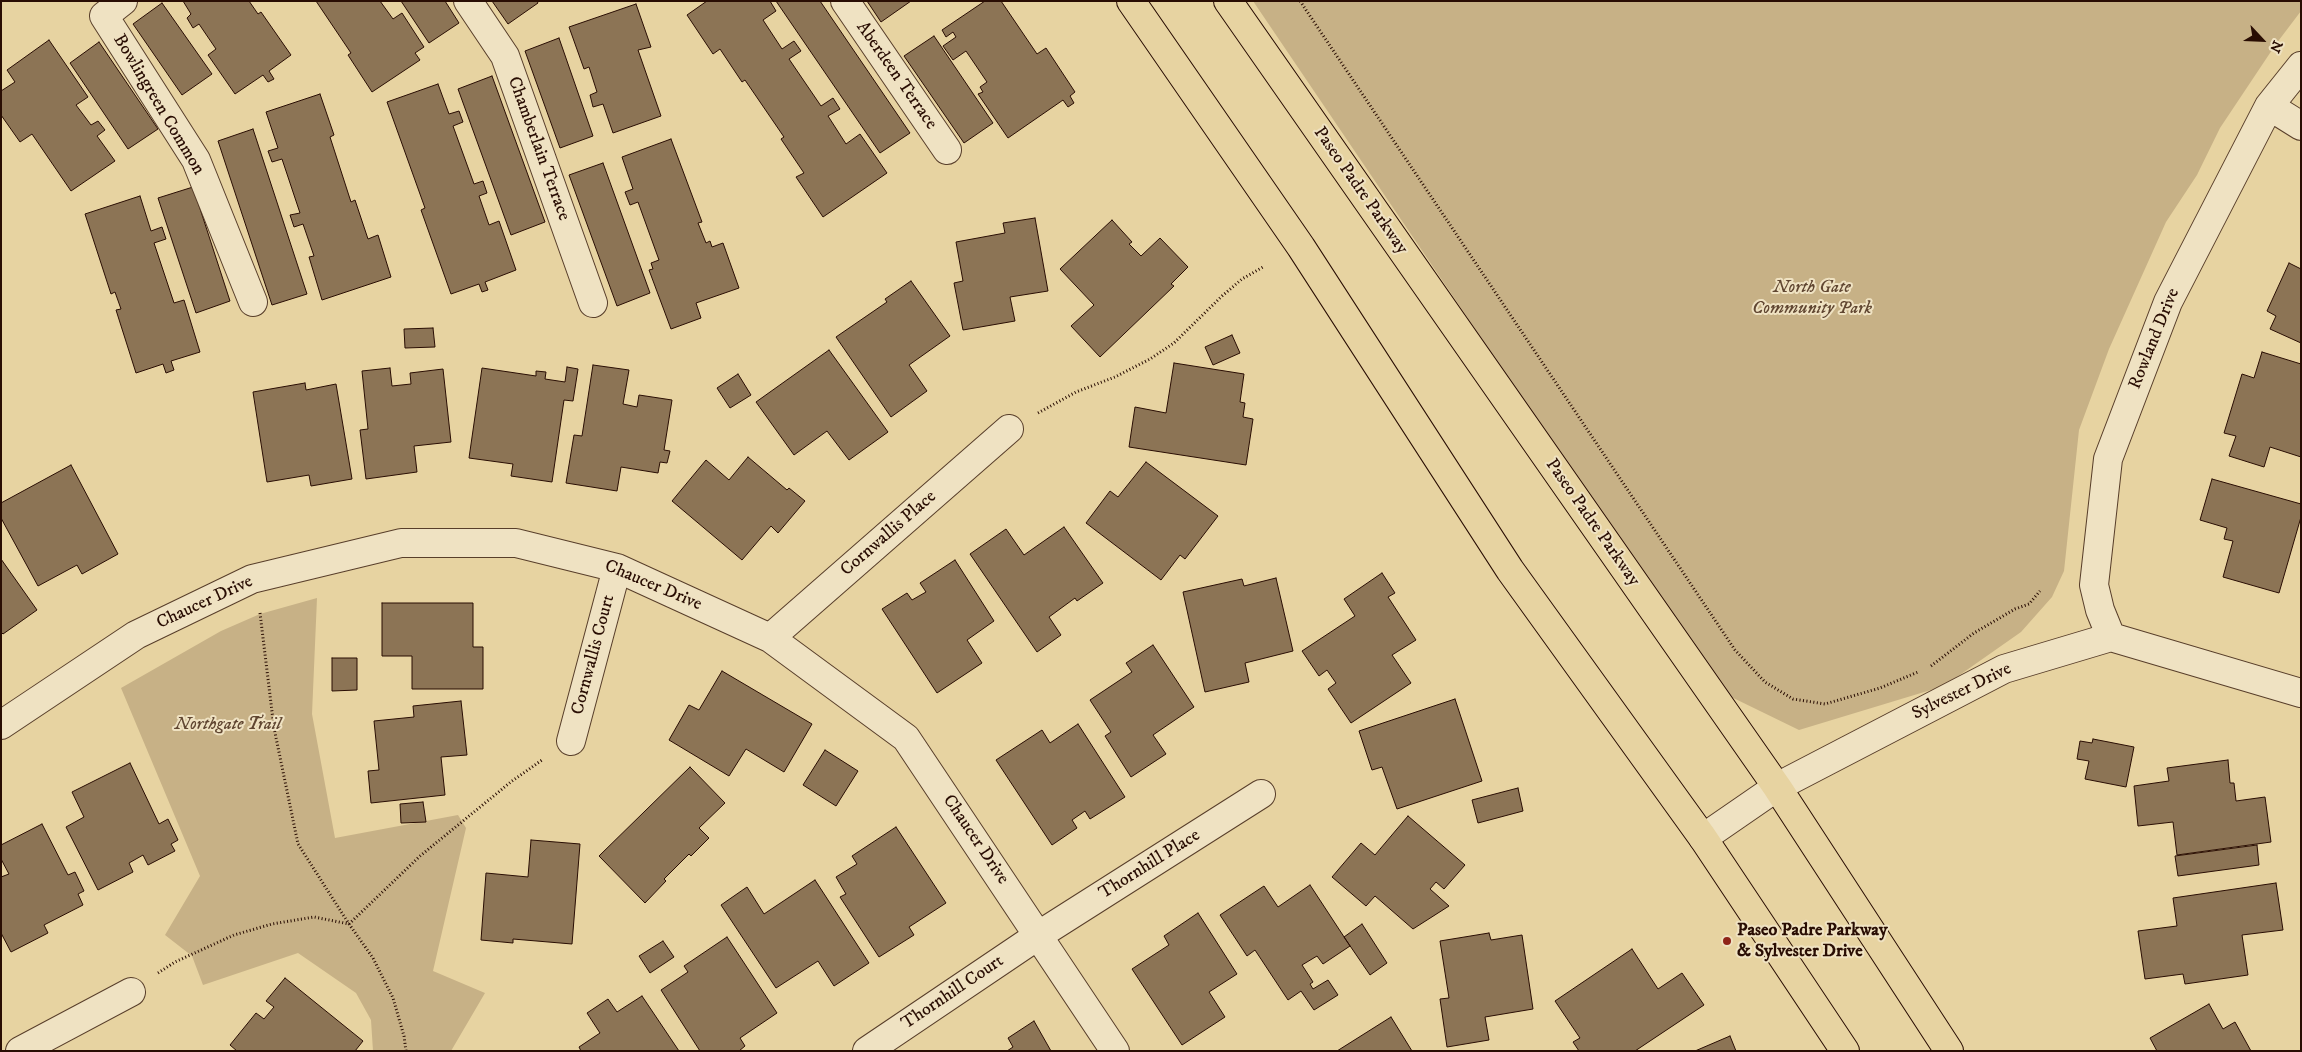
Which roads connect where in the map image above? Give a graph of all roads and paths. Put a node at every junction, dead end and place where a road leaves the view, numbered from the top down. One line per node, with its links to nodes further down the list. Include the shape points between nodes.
1 (123, 1): 12 (street, Bowlingreen Common, via 104,16 196,160)
2 (468, 1): 13 (street, Chamberlain Terrace, via 505,56)
3 (845, 1): 10 (street, Aberdeen Terrace)
4 (1131, 1): 27 (main road, via 1301,248 1510,570)
5 (1228, 1): 25 (main road, Paseo Padre Parkway)
6 (1300, 1): 21 (path, via 1735,650 1765,682 1793,699 1825,704 1880,688)
7 (2301, 66): 8 (street, Rowland Drive)
8 (2269, 106): 9 (street); 18 (street, Rowland Drive, via 2168,302 2108,459 2094,585)
9 (2301, 126)
10 (947, 150)
11 (1264, 267): 14 (path, via 1235,284 1174,343 1150,359 1076,392)
12 (253, 302)
13 (593, 304)
14 (1009, 429): 19 (street, Cornwallis Place)
15 (617, 568): 16 (street, Chaucer Drive, via 516,542 400,543); 19 (street, Chaucer Drive); 24 (street, Cornwallis Court)
16 (252, 579): 23 (street, Chaucer Drive, via 136,635); 28 (path, via 260,614 274,728 298,844)
17 (2040, 591): 20 (path, via 2028,604 1974,633)
18 (2111, 637): 22 (street); 25 (street, Sylvester Drive, via 2004,669)
19 (770, 638): 29 (street, Chaucer Drive, via 906,738)
20 (1929, 668)
21 (1920, 671)
22 (2301, 693)
23 (1, 725)
24 (571, 741): 28 (path, via 512,781 427,850)
25 (1777, 787): 27 (street, Sylvester Drive); 36 (main road, Paseo Padre Parkway)
26 (1261, 794): 29 (street, Thornhill Place)
27 (1704, 838): 35 (main road)
28 (349, 924): 30 (path, via 314,917 234,935 175,962); 32 (path, via 373,958 393,998)
29 (1039, 935): 33 (street, Thornhill Court); 34 (street, Chaucer Drive)
30 (131, 992): 31 (street)
31 (20, 1051)
32 (406, 1051)
33 (867, 1051)
34 (1115, 1051)
35 (1846, 1051)
36 (1949, 1051)

